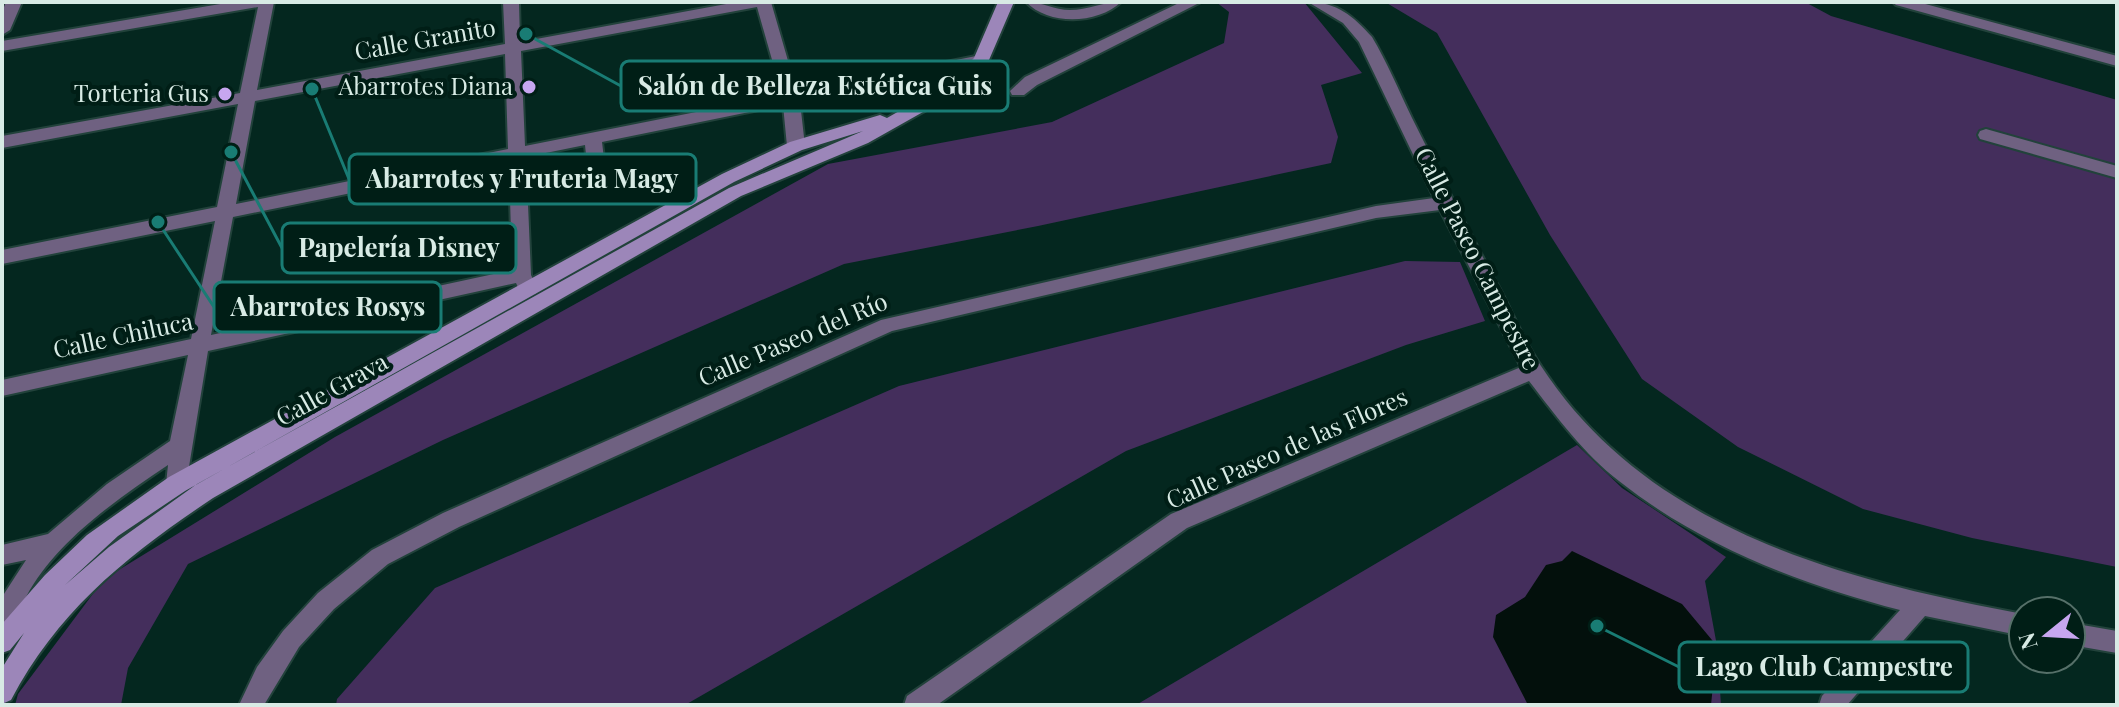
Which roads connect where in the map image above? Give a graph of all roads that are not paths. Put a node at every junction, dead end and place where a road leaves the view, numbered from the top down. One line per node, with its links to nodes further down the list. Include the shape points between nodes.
1 (14, 2): 13 (street)
2 (258, 2): 14 (street)
3 (266, 2): 19 (street)
4 (511, 2): 15 (street)
5 (763, 2): 15 (street, Calle Granito); 20 (street)
6 (1006, 2): 16 (main road, Calle Grava)
7 (1034, 2): 12 (street, via 1059,14 1077,15)
8 (1052, 2): 12 (street, via 1075,8)
9 (1193, 2): 18 (street)
10 (1316, 2): 29 (street, Calle Paseo Campestre, via 1348,20 1366,40)
11 (1901, 2): 17 (street)
12 (1109, 4)
13 (2, 30)
14 (2, 46)
15 (513, 48): 19 (street, Calle Granito); 26 (street)
16 (981, 60): 20 (street); 21 (main road, Calle Grava, via 956,86)
17 (2117, 61)
18 (1018, 91)
19 (247, 97): 24 (street, Calle Granito); 30 (street)
20 (791, 98): 23 (street); 25 (street)
21 (910, 112): 25 (main road, Calle Grava); 46 (main road, Calle Grava, via 862,139 735,192 205,491 96,570 59,607)
22 (1986, 135): 27 (street)
23 (593, 139): 26 (street); 28 (street)
24 (2, 142)
25 (796, 146): 32 (main road, Calle Grava)
26 (517, 152): 30 (street); 32 (street)
27 (2117, 172)
28 (598, 184)
29 (1445, 203): 34 (street, Calle Paseo Campestre); 47 (street, Calle Paseo del Río, via 1376,212 888,325 451,520 380,557 326,601 291,639)
30 (225, 213): 31 (street); 33 (street)
31 (2, 257)
32 (525, 282): 33 (street, Calle Chiluca); 37 (main road, Calle Grava)
33 (201, 347): 35 (street, Calle Chiluca); 36 (street)
34 (1533, 371): 40 (street, Calle Paseo Campestre, via 1625,474 1714,533 1830,581); 48 (street, Calle Paseo de las Flores, via 1179,521)
35 (2, 388)
36 (180, 446): 37 (street); 38 (street, via 135,475)
37 (177, 484): 44 (main road, Calle Grava, via 81,554)
38 (53, 543): 39 (street); 42 (street, via 19,586)
39 (2, 555)
40 (1919, 606): 41 (street, Calle Paseo Campestre); 49 (street)
41 (2007, 622)
42 (2, 630)
43 (2087, 637): 45 (street)
44 (2, 642)
45 (2117, 642)
46 (2, 692)
47 (251, 705)
48 (916, 705)
49 (1831, 705)

